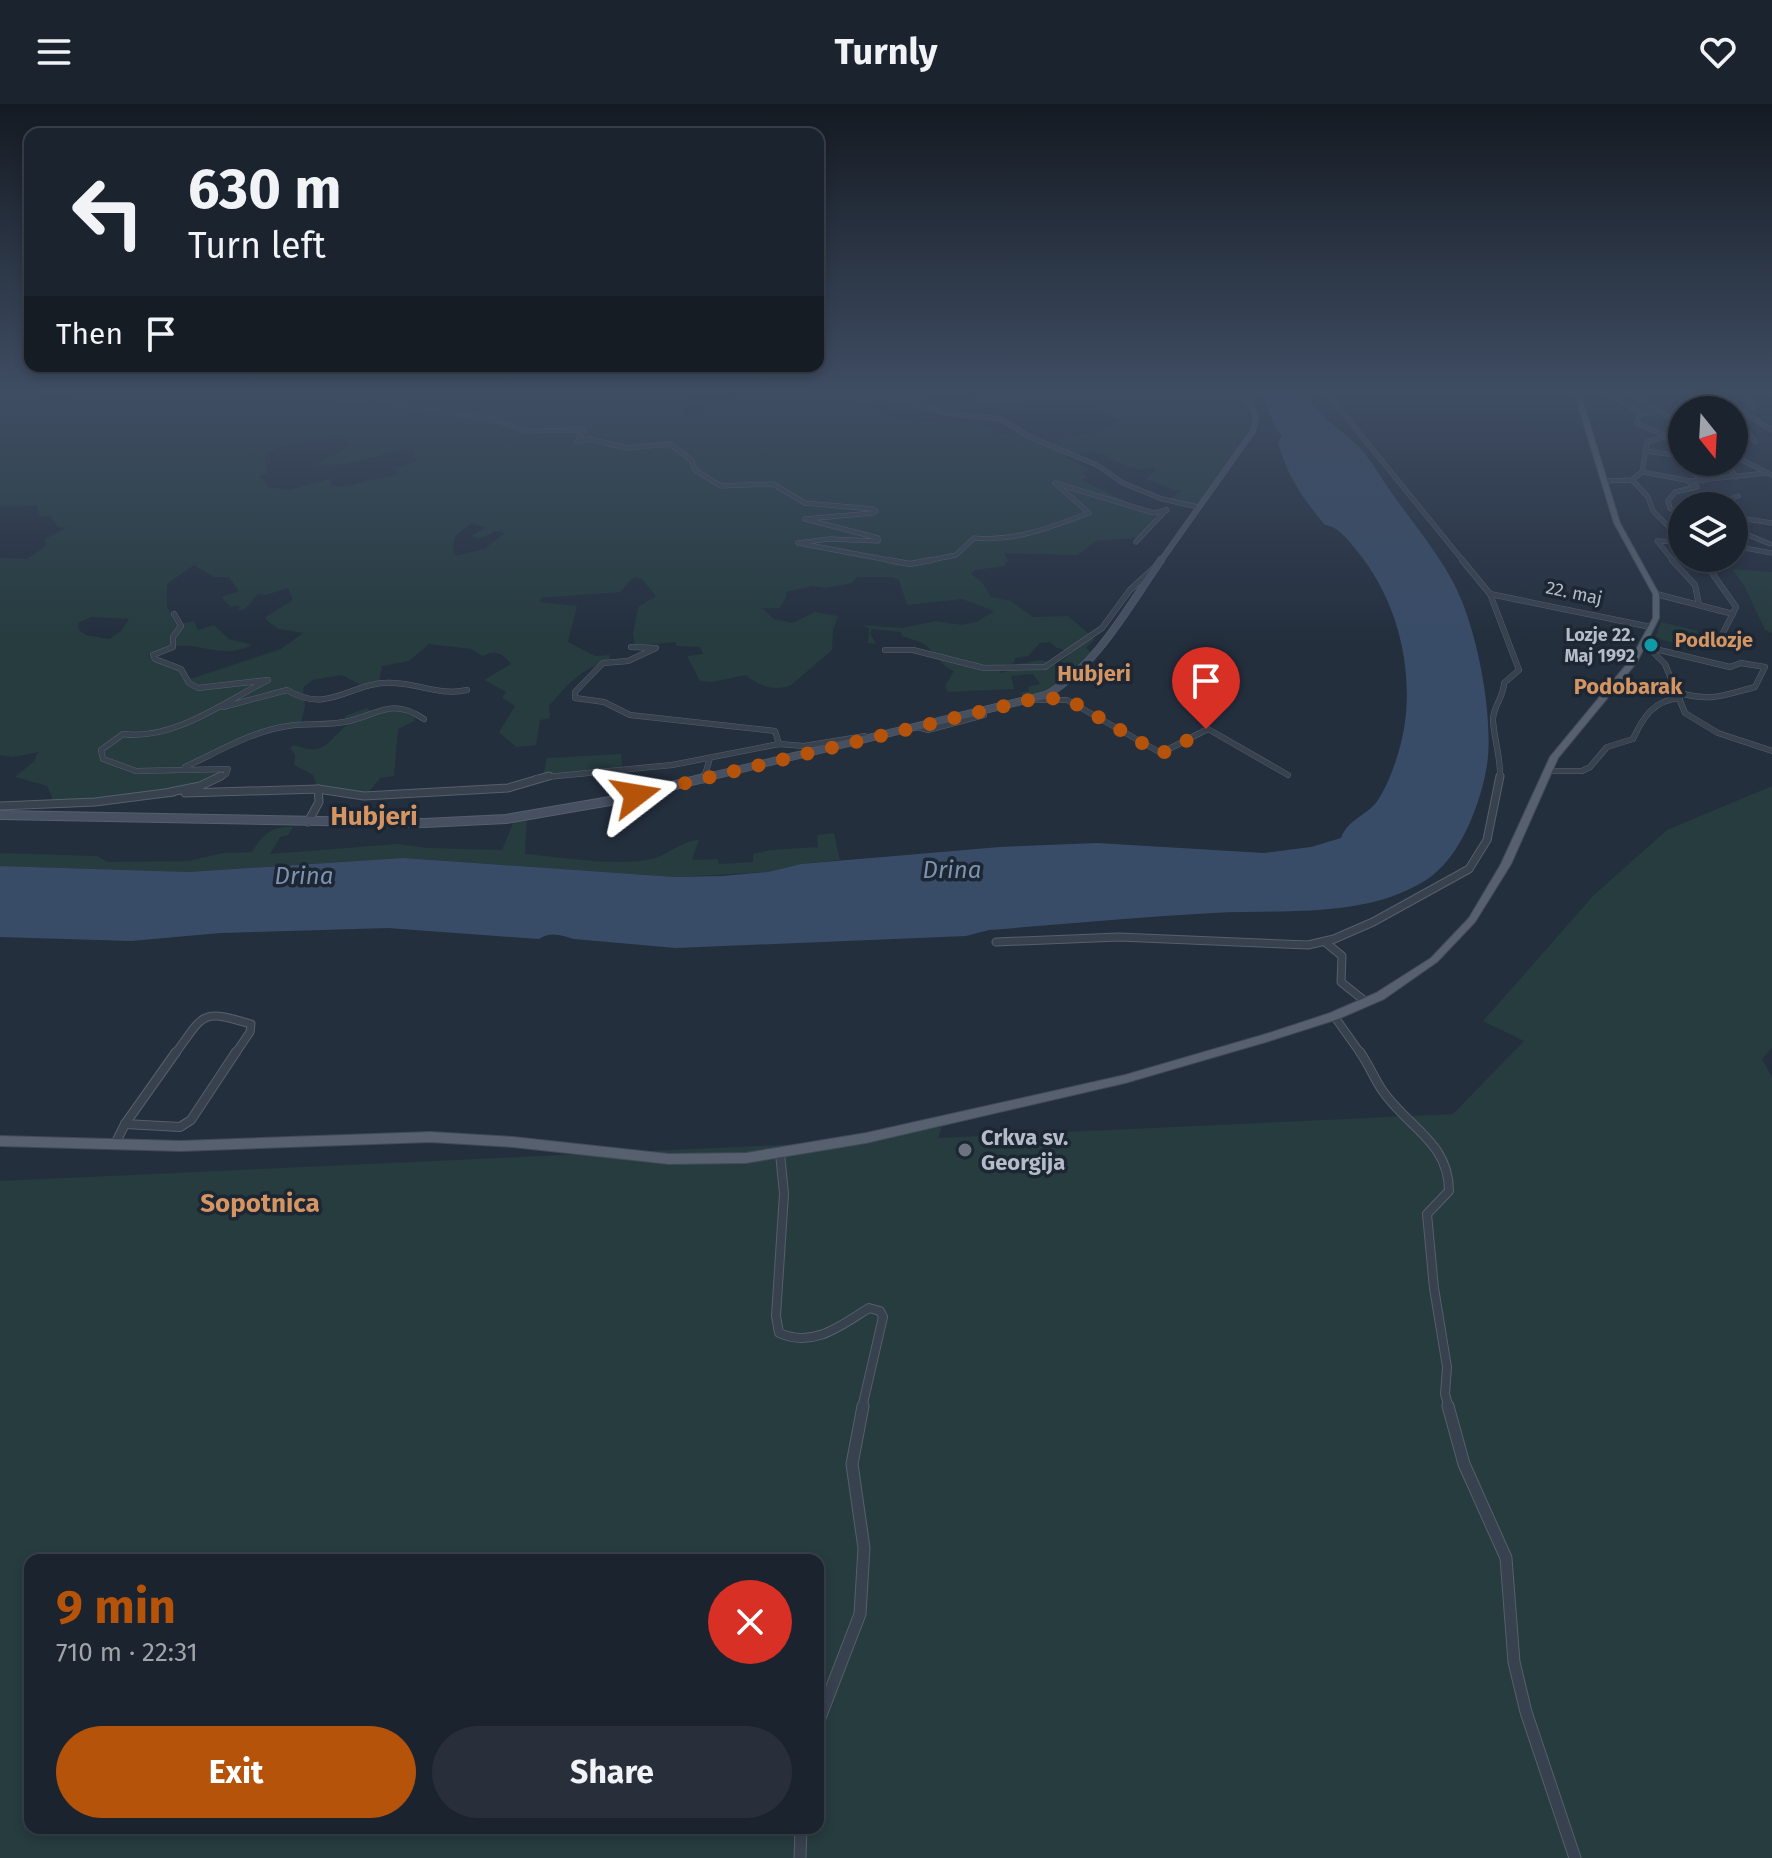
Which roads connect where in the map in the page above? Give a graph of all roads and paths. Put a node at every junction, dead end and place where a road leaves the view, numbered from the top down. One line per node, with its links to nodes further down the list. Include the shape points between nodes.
1 (701, 474): 18 (street, via 721,486 773,484 805,503 873,509 805,519 878,541 821,539 798,544 910,564 956,555 974,538 1027,535 1089,513 1055,483 1154,513)
2 (1110, 474): 16 (street)
3 (1222, 474): 17 (street)
4 (1392, 474): 32 (street)
5 (1602, 474): 13 (main road)
6 (1640, 474): 11 (street)
7 (1651, 474): 12 (street)
8 (1769, 474): 10 (street)
9 (1697, 476): 14 (street)
10 (1736, 477): 14 (street)
11 (1632, 480): 13 (street); 21 (street)
12 (1680, 480): 14 (street); 15 (street, via 1697,487)
13 (1604, 481): 33 (main road, via 1617,523)
14 (1703, 481)
15 (1676, 492)
16 (1169, 501): 17 (street); 18 (street)
17 (1198, 507): 29 (street)
18 (1167, 510): 24 (street)
19 (1748, 519): 20 (street)
20 (1772, 523)
21 (1668, 527)
22 (1748, 535): 25 (street)
23 (1668, 541): 28 (street, via 1657,541)
24 (1136, 542)
25 (1770, 544)
26 (1748, 549): 27 (street)
27 (1772, 553)
28 (1668, 555)
29 (1155, 567): 42 (street, via 1102,628 1045,667 984,668 913,650); 45 (street, via 1067,683)
30 (1686, 572): 34 (street)
31 (1712, 572): 36 (street, via 1733,600)
32 (1490, 594): 37 (street, 22. maj); 64 (street, via 1519,670 1504,683 1493,719 1500,776 1487,840 1469,869)
33 (1656, 594): 34 (street); 37 (main road, via 1658,608)
34 (1699, 605): 36 (street)
35 (174, 614): 46 (street, via 181,626 173,647 153,655 181,669 189,683 198,688 268,680)
36 (1733, 614): 38 (street)
37 (1651, 627): 39 (main road)
38 (1723, 633)
39 (1645, 644): 41 (street); 55 (main road)
40 (631, 647): 51 (street, via 656,648 628,661 603,663 575,698 604,702 630,715 775,731)
41 (1655, 649): 44 (street); 44 (street, via 1730,667 1765,667 1758,685 1718,701)
42 (885, 650)
43 (467, 690): 46 (street, via 438,694 378,683 318,702 282,690)
44 (1680, 696): 52 (street, via 1685,713 1697,723); 55 (street, via 1644,714 1633,739 1607,747 1590,767)
45 (1029, 700): 49 (street); 56 (street, via 1071,701 1159,753 1208,729)
46 (214, 710): 54 (street, via 150,736 123,734 101,750 103,759 128,770)
47 (984, 715): 49 (street, via 933,729)
48 (424, 719): 54 (street, via 410,710 387,707 350,721 288,726)
49 (914, 726): 50 (street)
50 (876, 736): 51 (street, via 804,746); 57 (street)
51 (779, 744): 53 (street)
52 (1772, 751)
53 (710, 758): 57 (street); 58 (street, via 539,777 508,788 364,796)
54 (173, 770): 59 (street, via 228,771 200,786)
55 (1547, 771): 65 (main road, via 1497,880 1472,920 1445,951 1407,981)
56 (1288, 775)
57 (704, 779): 62 (street, via 506,819)
58 (318, 789): 59 (street); 62 (street, via 320,802)
59 (170, 792): 60 (street)
60 (0, 806)
61 (0, 815): 62 (street)
62 (308, 822)
63 (996, 942): 64 (street, via 1119,937)
64 (1325, 942): 65 (street, via 1342,956 1341,982)
65 (1366, 1002): 66 (main road)
66 (1334, 1016): 70 (main road, via 1125,1079); 74 (street, via 1383,1091 1423,1132 1449,1169 1449,1191 1427,1214 1447,1367 1445,1394 1464,1464 1506,1558 1514,1662)
67 (125, 1124): 67 (street, via 201,1018 216,1014 251,1024 191,1120 180,1127); 69 (street)
68 (0, 1141): 69 (main road)
69 (115, 1144): 70 (main road, via 430,1137 681,1159)
70 (780, 1153): 71 (street, via 784,1194 779,1333 810,1340 869,1308 883,1317 853,1447 864,1548 860,1614)
71 (824, 1707)
72 (801, 1834): 73 (street)
73 (800, 1858)
74 (1575, 1858)

